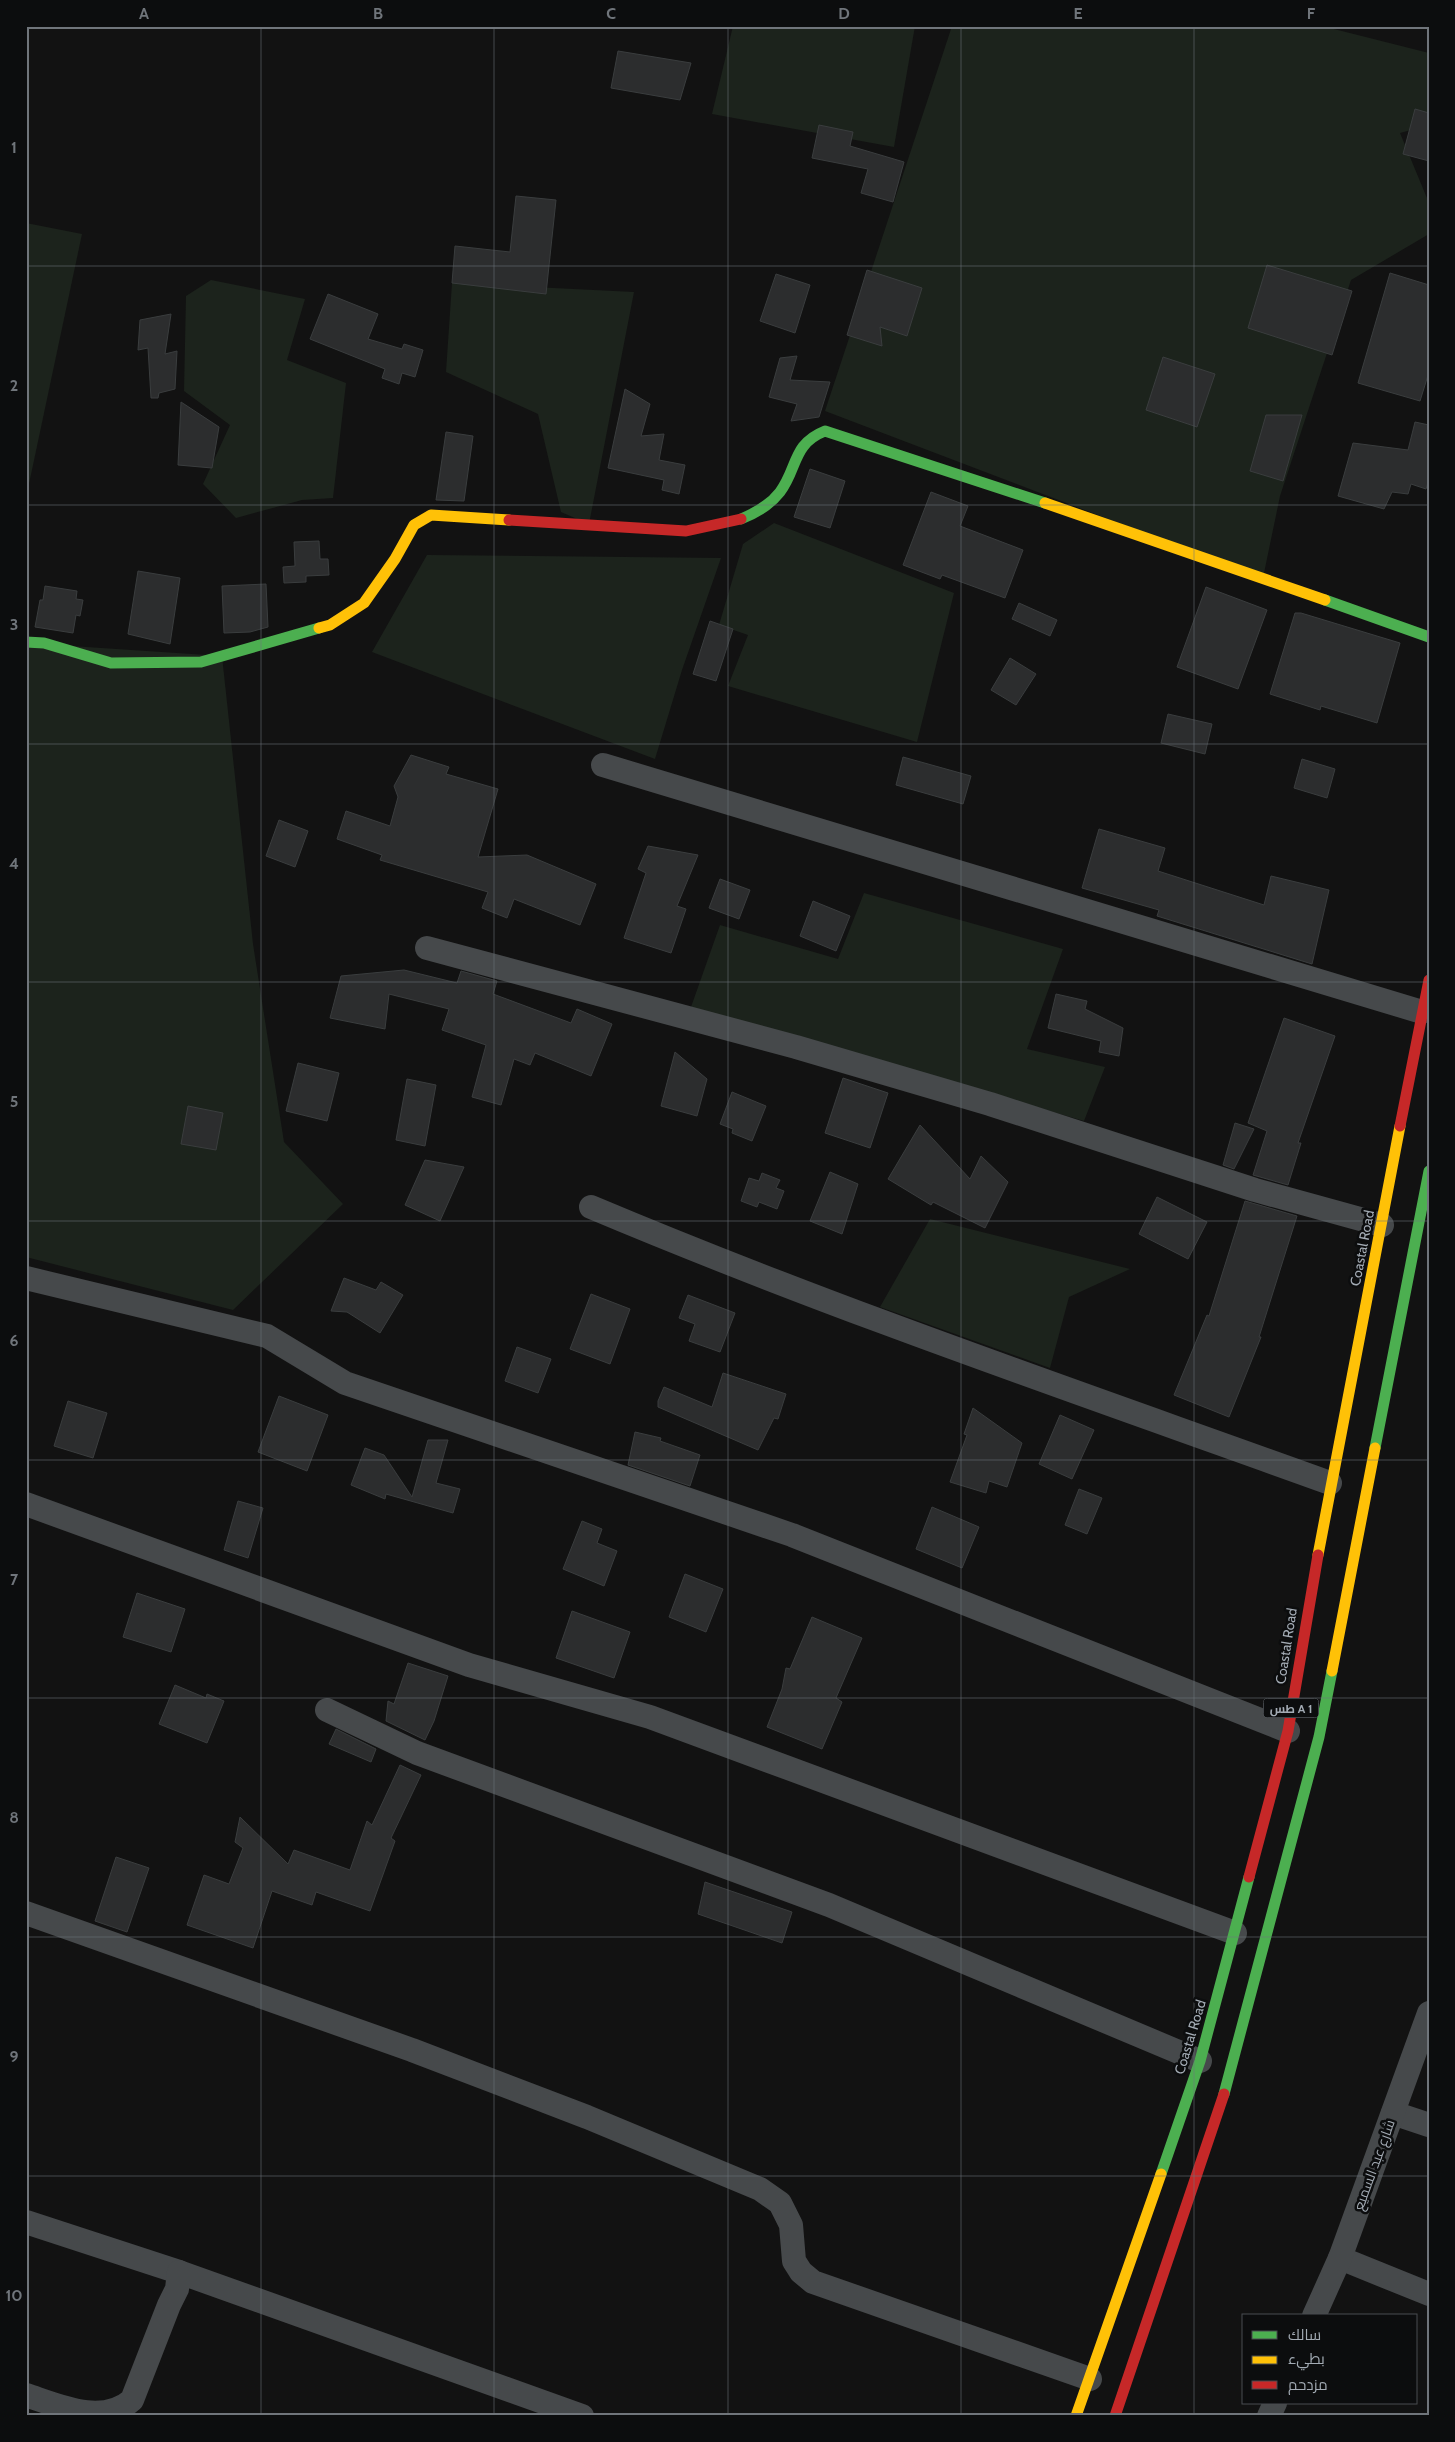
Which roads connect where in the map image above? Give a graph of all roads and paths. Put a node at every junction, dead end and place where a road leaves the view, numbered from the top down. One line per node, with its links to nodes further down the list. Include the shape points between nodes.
1 (1429, 637): 2 (main road, via 1148,537 826,431 812,434 803,443 773,501 743,518 718,526 686,531 431,516 414,525 364,603 330,625 201,662 111,662 44,643)
2 (26, 642)
3 (603, 765): 6 (street)
4 (427, 948): 9 (street, via 860,1066 990,1104 1255,1190)
5 (1429, 980): 6 (main road, Coastal Road / طس A 1)
6 (1422, 1012): 9 (main road, Coastal Road / طس A 1)
7 (1429, 1171): 31 (main road, طس A 1, via 1319,1736 1227,2084)
8 (591, 1207): 11 (street, via 855,1313)
9 (1382, 1225): 11 (main road, Coastal Road / طس A 1)
10 (26, 1278): 14 (street, via 267,1336 345,1384 792,1535)
11 (1330, 1483): 14 (main road, Coastal Road / طس A 1)
12 (26, 1504): 16 (street, via 469,1665 658,1720)
13 (327, 1710): 18 (street, via 417,1753 829,1905)
14 (1288, 1731): 16 (main road, Coastal Road / طس A 1)
15 (26, 1913): 26 (street, via 412,2050 588,2117 760,2189 780,2204 791,2225 794,2261 813,2282)
16 (1235, 1933): 18 (main road, Coastal Road / طس A 1)
17 (1426, 2028): 19 (street, شارع عبد السميع)
18 (1200, 2061): 26 (main road, Coastal Road / طس A 1)
19 (1393, 2113): 20 (street); 22 (street, شارع عبد السميع)
20 (1429, 2125)
21 (26, 2222): 23 (street)
22 (1340, 2258): 24 (street); 25 (street, شارع عبد السميع)
23 (179, 2272): 27 (street, via 177,2289 132,2400 124,2408 100,2415); 29 (street)
24 (1429, 2294)
25 (1315, 2314)
26 (1090, 2379): 30 (main road, Coastal Road / طس A 1)
27 (26, 2394)
28 (1275, 2404): 32 (street)
29 (582, 2416)
30 (1076, 2416)
31 (1115, 2416)
32 (1270, 2416)

